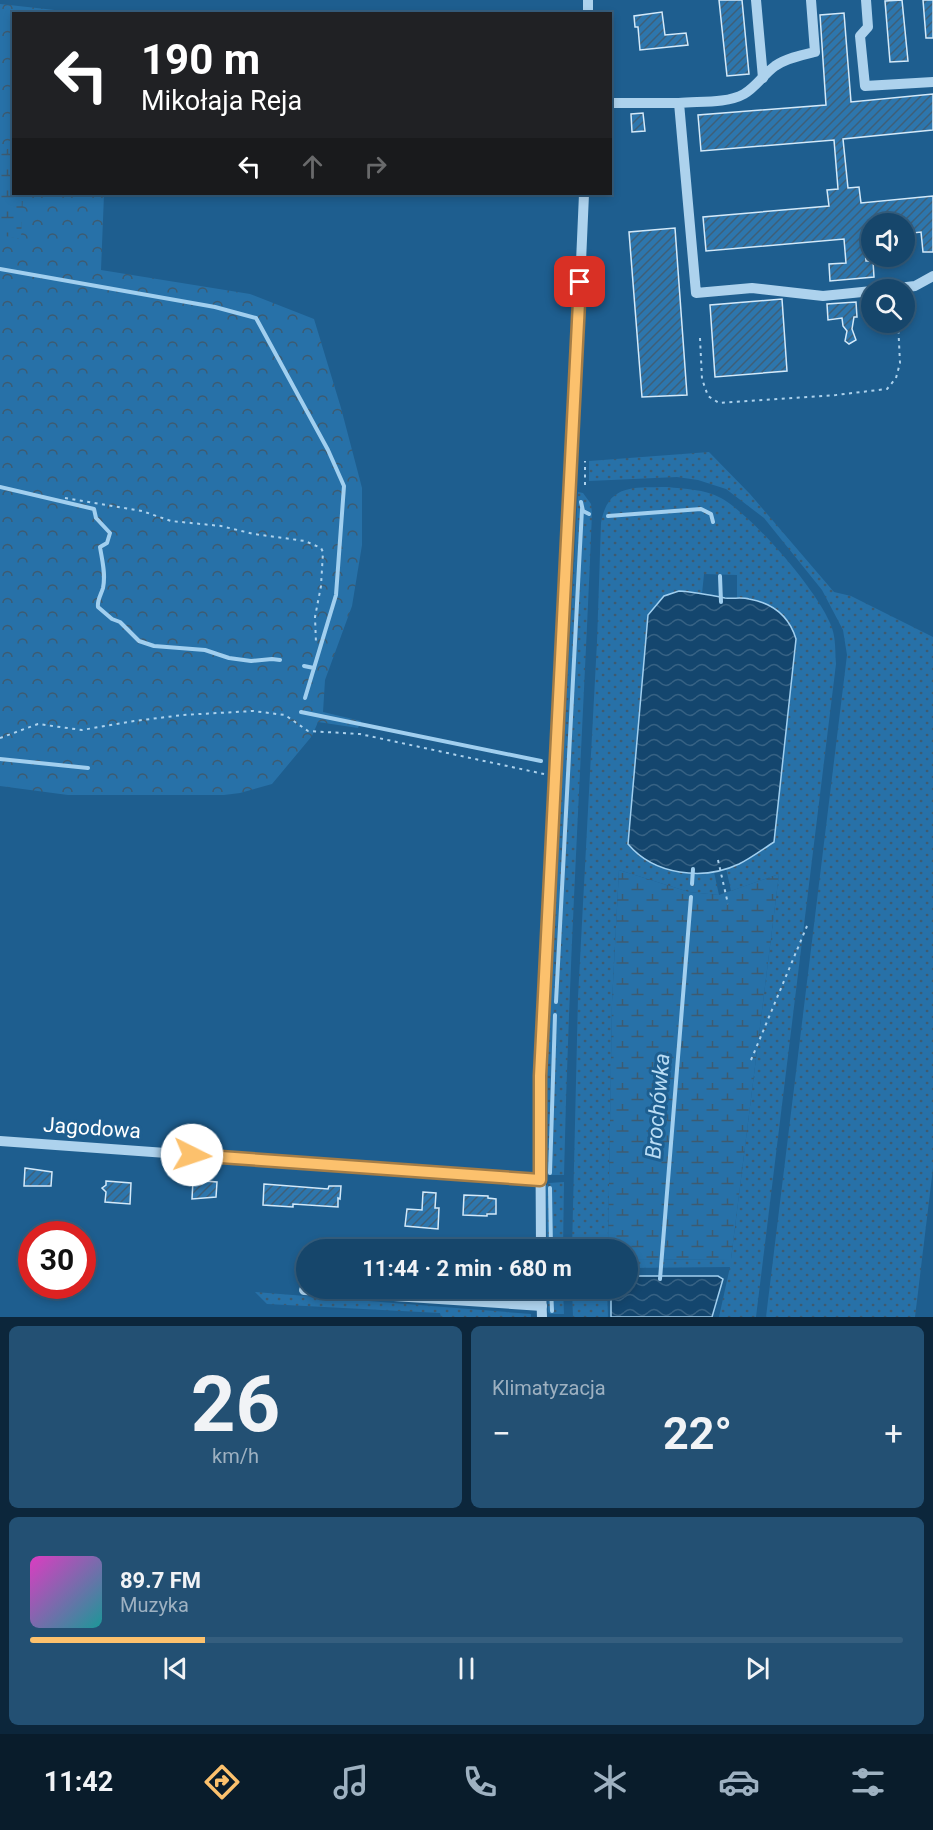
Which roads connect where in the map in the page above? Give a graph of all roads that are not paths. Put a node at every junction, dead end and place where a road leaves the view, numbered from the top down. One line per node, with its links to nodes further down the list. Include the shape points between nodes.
1 (756, 0): 4 (street)
2 (811, 0): 4 (street, via 815,52 774,66)
3 (866, 0): 5 (street, via 868,27 860,36 865,86)
4 (763, 78): 7 (street, via 742,95)
5 (933, 82)
6 (612, 103): 7 (street)
7 (679, 103): 11 (street, via 696,293 752,288 823,296)
8 (584, 195): 13 (street, via 540,1076)
9 (933, 276): 10 (street)
10 (915, 286)
11 (861, 292)
12 (0, 1141): 13 (street, Jagodowa)
13 (540, 1180): 14 (street)
14 (541, 1239)
15 (401, 1299): 16 (street)
16 (542, 1312)

